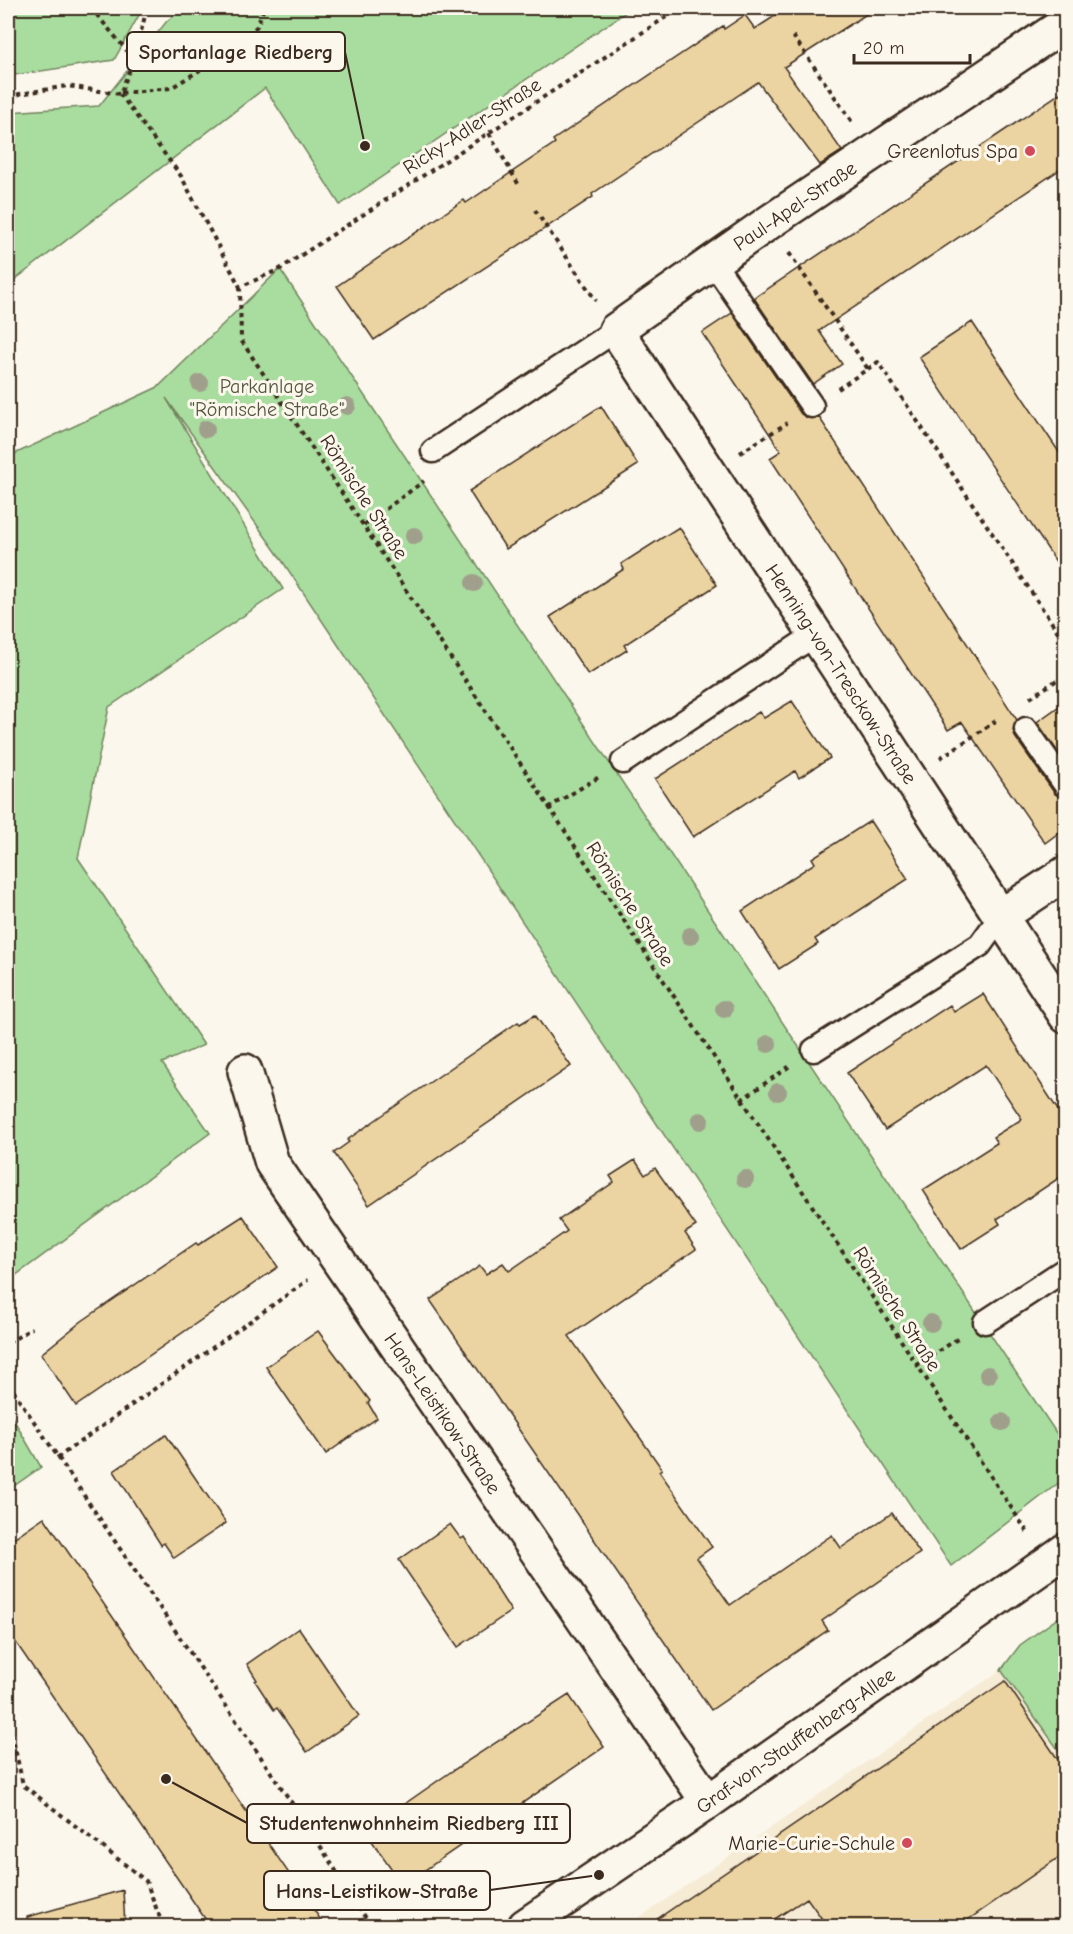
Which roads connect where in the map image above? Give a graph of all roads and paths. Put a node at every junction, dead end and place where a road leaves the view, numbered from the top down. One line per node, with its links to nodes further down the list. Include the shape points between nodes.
1 (91, 8): 9 (path)
2 (147, 8): 9 (path)
3 (264, 8): 10 (path, via 257,26 239,46 171,88)
4 (680, 8): 12 (path, Ricky-Adler-Straße)
5 (774, 8): 6 (path)
6 (778, 13)
7 (1065, 24): 13 (street, Paul-Apel-Straße)
8 (793, 36): 13 (path)
9 (134, 59): 10 (path)
10 (120, 93): 11 (path, via 67,86); 18 (path, via 181,176)
11 (8, 96)
12 (489, 133): 14 (path); 18 (path, Ricky-Adler-Straße, via 280,269)
13 (874, 154): 16 (street, Paul-Apel-Straße)
14 (520, 187)
15 (535, 210): 19 (path)
16 (768, 223): 17 (street, Paul-Apel-Straße); 20 (path)
17 (713, 262): 19 (street, Paul-Apel-Straße); 21 (lane)
18 (240, 287): 24 (path, Römische Straße, via 241,340)
19 (616, 330): 22 (lane); 23 (street, Henning-von-Tresckow-Straße)
20 (868, 369): 21 (path); 26 (path, via 879,362)
21 (812, 406): 23 (path)
22 (433, 451): 24 (path, via 438,471)
23 (710, 473): 25 (street, Henning-von-Tresckow-Straße)
24 (364, 525): 34 (path, Römische Straße)
25 (816, 634): 31 (lane); 32 (street, Henning-von-Tresckow-Straße)
26 (1065, 644)
27 (1065, 674): 28 (path)
28 (1023, 703)
29 (1004, 715): 32 (path)
30 (1026, 729): 33 (lane)
31 (623, 762): 34 (path)
32 (909, 778): 36 (street, Henning-von-Tresckow-Straße)
33 (1065, 786)
34 (548, 808): 40 (path, Römische Straße)
35 (1065, 873): 36 (street)
36 (1001, 916): 37 (street, Henning-von-Tresckow-Straße); 38 (lane, via 980,945)
37 (1065, 1016)
38 (814, 1050): 40 (path)
39 (245, 1071): 41 (street, Hans-Leistikow-Straße, via 272,1163)
40 (741, 1100): 46 (path, Römische Straße)
41 (338, 1260): 48 (path); 52 (street, Hans-Leistikow-Straße)
42 (1065, 1269): 43 (lane)
43 (985, 1322): 46 (path)
44 (32, 1328): 45 (path)
45 (8, 1343)
46 (916, 1366): 49 (path, Römische Straße)
47 (8, 1383): 48 (path)
48 (57, 1458): 54 (path)
49 (1024, 1527)
50 (1065, 1550): 52 (street, Graf-von-Stauffenberg-Allee)
51 (8, 1716): 53 (path, via 23,1785 146,1881)
52 (708, 1802): 55 (street, Graf-von-Stauffenberg-Allee)
53 (163, 1926)
54 (371, 1926)
55 (525, 1926)

